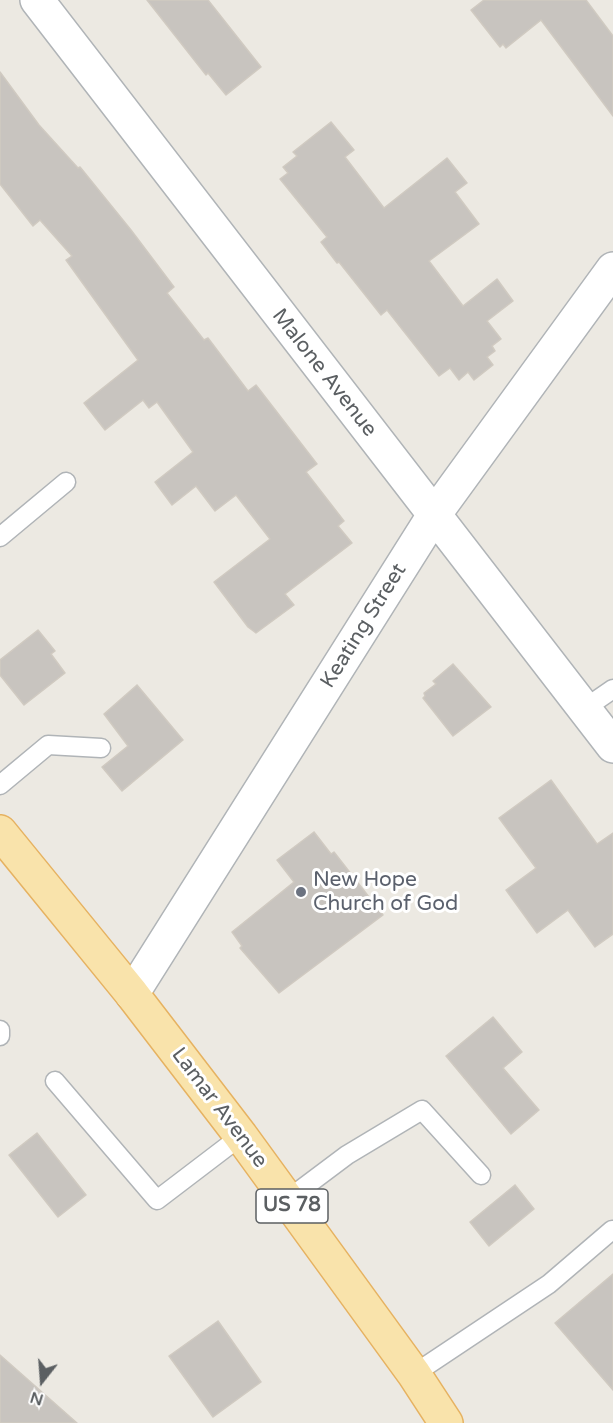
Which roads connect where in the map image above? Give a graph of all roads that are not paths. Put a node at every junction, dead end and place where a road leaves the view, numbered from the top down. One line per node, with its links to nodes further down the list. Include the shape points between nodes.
1 (37, 0): 4 (street, Malone Avenue)
2 (613, 269): 4 (street, Keating Street)
3 (66, 482): 5 (lane)
4 (434, 515): 7 (street, Malone Avenue); 12 (street, Keating Street)
5 (0, 537)
6 (613, 689): 7 (lane)
7 (584, 709): 8 (street, Malone Avenue)
8 (613, 746)
9 (101, 748): 10 (lane, via 48,745)
10 (0, 785)
11 (0, 832): 12 (main road, Lamar Avenue / US 78)
12 (132, 994): 16 (main road, Lamar Avenue / US 78)
13 (0, 1030): 14 (lane)
14 (0, 1036)
15 (55, 1081): 16 (lane, via 157,1200)
16 (241, 1136): 18 (main road, Lamar Avenue / US 78)
17 (480, 1175): 18 (lane, via 423,1110 347,1155)
18 (287, 1200): 20 (main road, Lamar Avenue / US 78)
19 (612, 1230): 20 (lane, via 549,1284)
20 (414, 1374): 21 (main road, Lamar Avenue / US 78)
21 (446, 1423)

